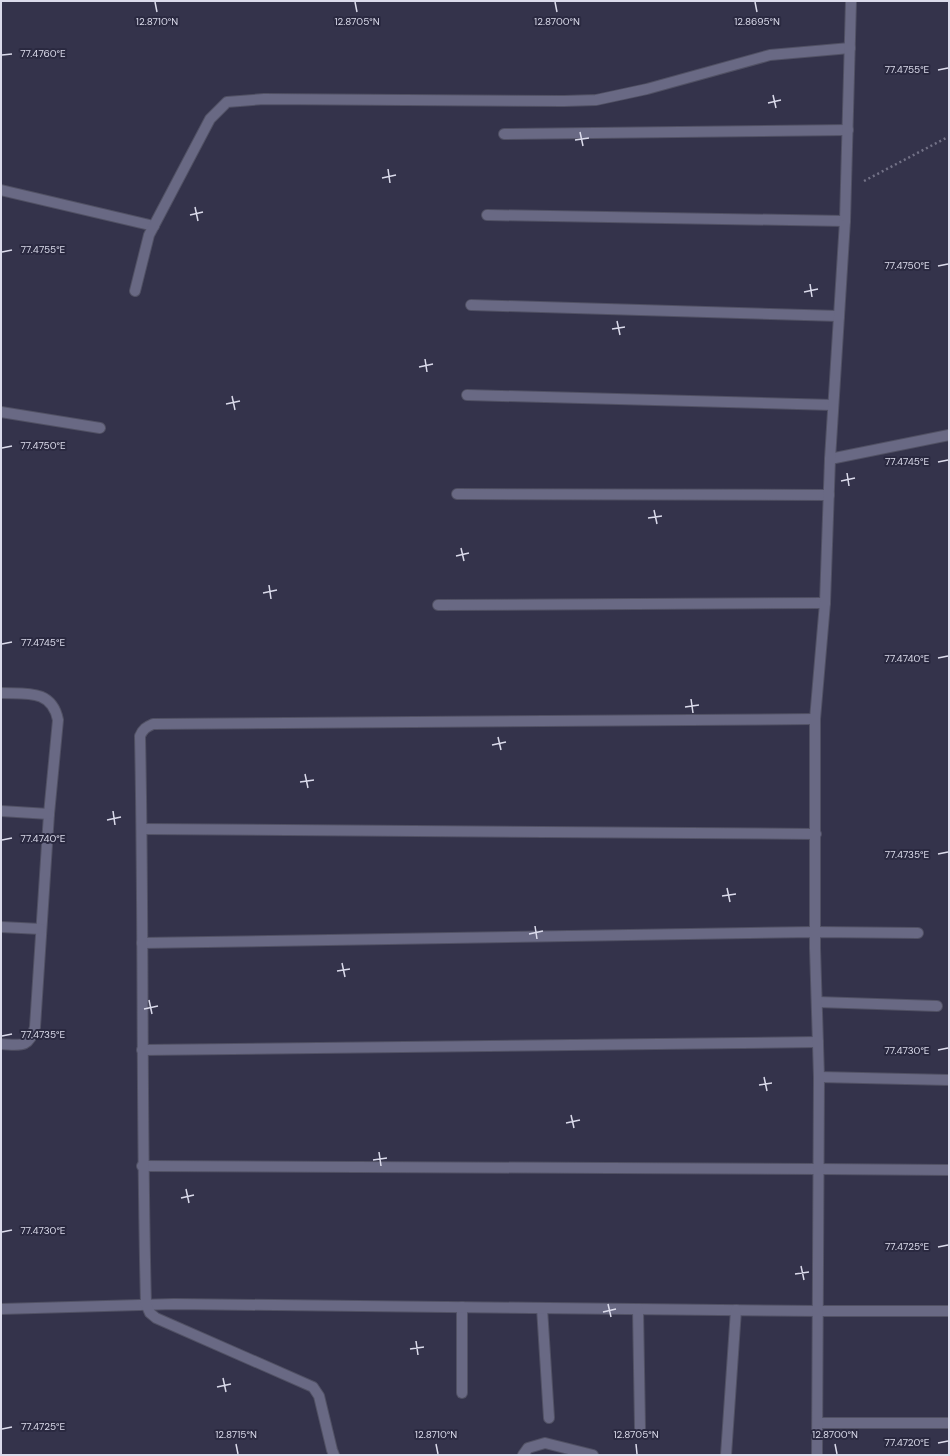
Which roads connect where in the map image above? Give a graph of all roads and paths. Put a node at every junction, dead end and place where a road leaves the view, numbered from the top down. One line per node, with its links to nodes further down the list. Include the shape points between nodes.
1 (851, 1): 2 (street)
2 (850, 48): 3 (street); 10 (street, via 770,55 647,89 596,100 264,99 227,102 210,119)
3 (848, 130): 4 (street); 7 (street)
4 (504, 134)
5 (949, 138): 7 (path)
6 (1, 190): 10 (street)
7 (846, 190): 9 (street)
8 (487, 215): 9 (street)
9 (845, 221): 13 (street)
10 (154, 226): 11 (street, via 149,235)
11 (135, 291)
12 (471, 305): 13 (street)
13 (839, 316): 15 (street)
14 (467, 396): 15 (street)
15 (833, 405): 19 (street)
16 (1, 412): 17 (street)
17 (100, 428)
18 (949, 435): 19 (street)
19 (830, 459): 21 (street)
20 (457, 494): 21 (street)
21 (828, 495): 22 (street)
22 (825, 603): 23 (street); 25 (street)
23 (438, 605)
24 (1, 693): 27 (street, via 32,694 42,697 51,702 56,710 58,720)
25 (815, 719): 28 (street, via 152,724 142,730 140,736); 29 (street)
26 (1, 812): 27 (street)
27 (49, 814): 31 (street)
28 (142, 829): 29 (street); 34 (street)
29 (816, 834): 32 (street)
30 (1, 927): 31 (street)
31 (41, 929): 38 (street, via 33,1034 24,1044)
32 (816, 932): 33 (street); 34 (street); 35 (street)
33 (918, 933)
34 (142, 943): 39 (street)
35 (817, 1002): 36 (street); 37 (street)
36 (937, 1006)
37 (818, 1042): 39 (street); 40 (street)
38 (1, 1044)
39 (142, 1050): 42 (street)
40 (819, 1077): 41 (street); 43 (street)
41 (949, 1080)
42 (142, 1166): 43 (street); 45 (street)
43 (819, 1169): 44 (street); 51 (street)
44 (949, 1170)
45 (146, 1304): 46 (street); 48 (street); 58 (street, via 156,1318 313,1387 320,1396)
46 (462, 1307): 47 (street); 53 (street)
47 (542, 1308): 49 (street); 54 (street)
48 (1, 1309)
49 (638, 1309): 50 (street); 57 (street)
50 (736, 1310): 51 (street); 61 (street)
51 (819, 1311): 52 (street); 55 (street)
52 (949, 1311)
53 (462, 1393)
54 (549, 1418)
55 (818, 1423): 56 (street); 62 (street)
56 (949, 1423)
57 (640, 1428)
58 (334, 1455)
59 (523, 1455): 60 (street, via 528,1448 545,1443)
60 (593, 1455)
61 (726, 1455)
62 (818, 1455)

